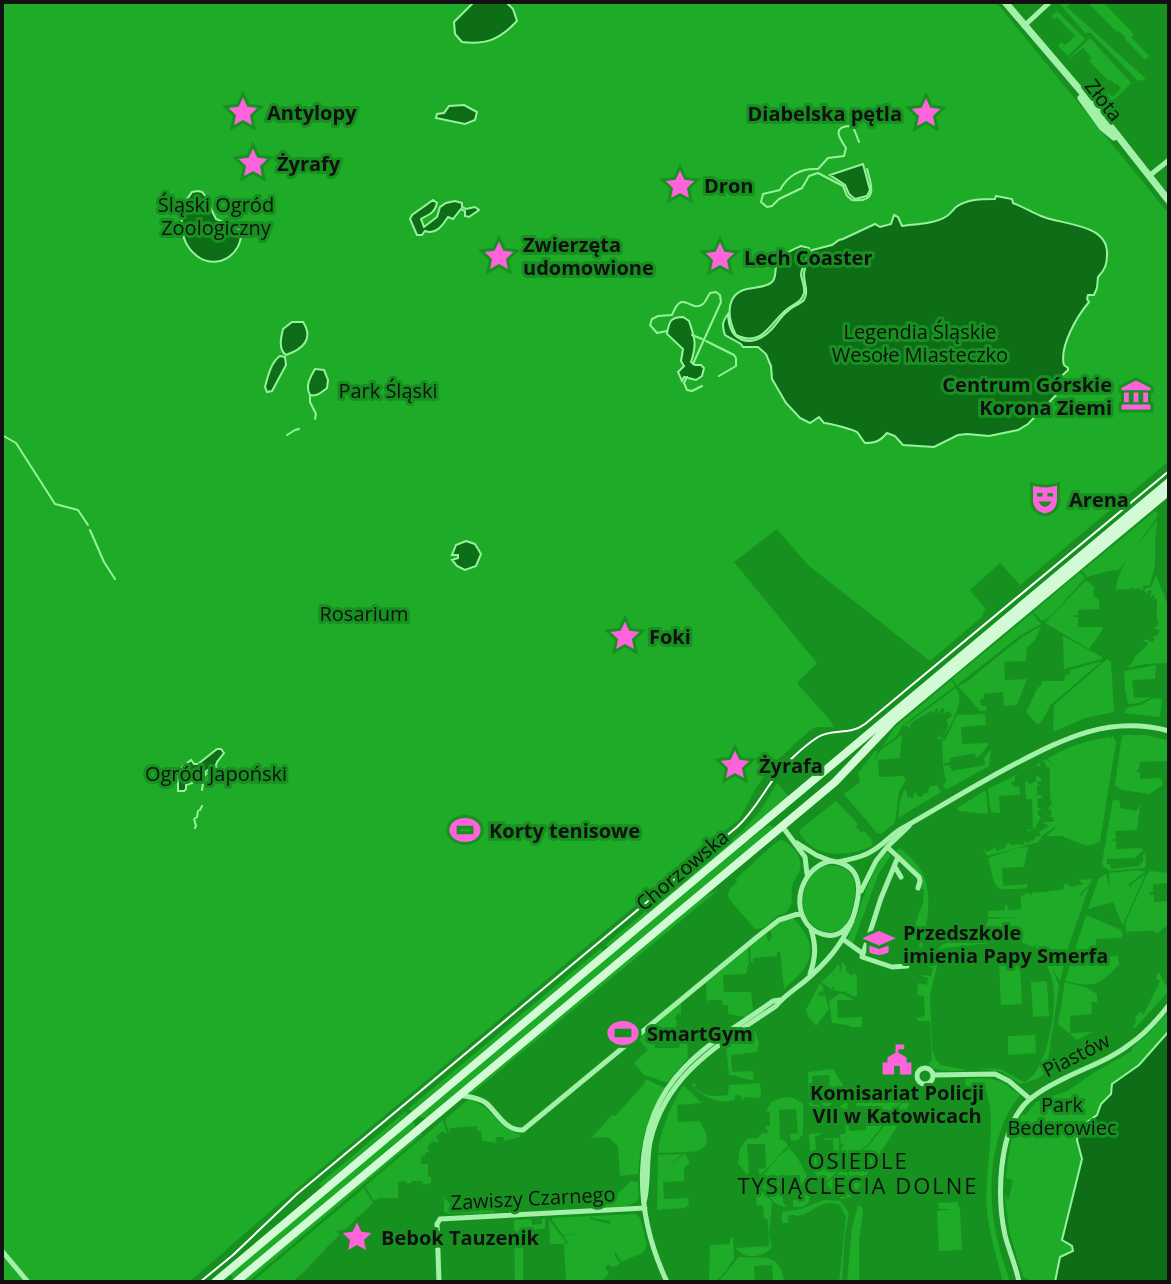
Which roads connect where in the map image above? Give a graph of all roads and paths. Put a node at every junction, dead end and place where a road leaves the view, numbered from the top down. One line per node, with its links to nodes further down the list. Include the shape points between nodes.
1 (1005, 2): 3 (street, Złota)
2 (1050, 2): 3 (street)
3 (1024, 26): 5 (street, Złota)
4 (1169, 160): 5 (street)
5 (1149, 176): 6 (street, Złota)
6 (1169, 201)
7 (1169, 482): 10 (main road, Chorzowska)
8 (1169, 491): 13 (main road, Chorzowska, via 893,721 846,772)
9 (1169, 731): 12 (street, via 1124,725 1075,735)
10 (783, 807): 11 (main road, Chorzowska); 13 (main road)
11 (761, 825): 13 (main road); 36 (main road, Chorzowska)
12 (910, 825): 15 (street); 17 (street, via 870,853)
13 (782, 826): 14 (street); 34 (main road, Chorzowska)
14 (794, 840): 17 (street); 19 (street, via 805,857)
15 (887, 847): 16 (street); 22 (street)
16 (898, 857): 18 (street); 21 (street, via 919,877)
17 (835, 861): 19 (street, via 817,865); 22 (street, via 854,873)
18 (895, 867): 20 (street); 27 (street)
19 (807, 875): 23 (street)
20 (901, 877)
21 (918, 888)
22 (860, 892): 24 (street)
23 (801, 913): 25 (street); 34 (street, via 779,920 523,1130 510,1128 484,1101)
24 (852, 921): 25 (street, via 834,935); 26 (street)
25 (810, 928): 28 (street)
26 (844, 940): 27 (street); 29 (street)
27 (862, 953): 30 (street, via 892,967)
28 (815, 956): 29 (street); 31 (street)
29 (825, 962): 31 (street)
30 (907, 966)
31 (809, 977): 38 (street, via 704,1049 673,1081 646,1138)
32 (1169, 1005): 35 (street, Piastów, via 1125,1048)
33 (933, 1075): 35 (street, via 995,1074)
34 (458, 1095): 37 (main road, Chorzowska)
35 (1030, 1099): 45 (street, Piastów, via 1011,1128 1002,1175 1003,1222)
36 (414, 1114): 37 (main road); 41 (main road, Chorzowska)
37 (423, 1125): 42 (main road, Chorzowska)
38 (644, 1206): 43 (street, Zawiszy Czarnego, via 440,1219); 44 (street)
39 (2, 1251): 40 (street)
40 (28, 1282)
41 (215, 1282)
42 (236, 1282)
43 (439, 1282)
44 (667, 1282)
45 (1019, 1282)

